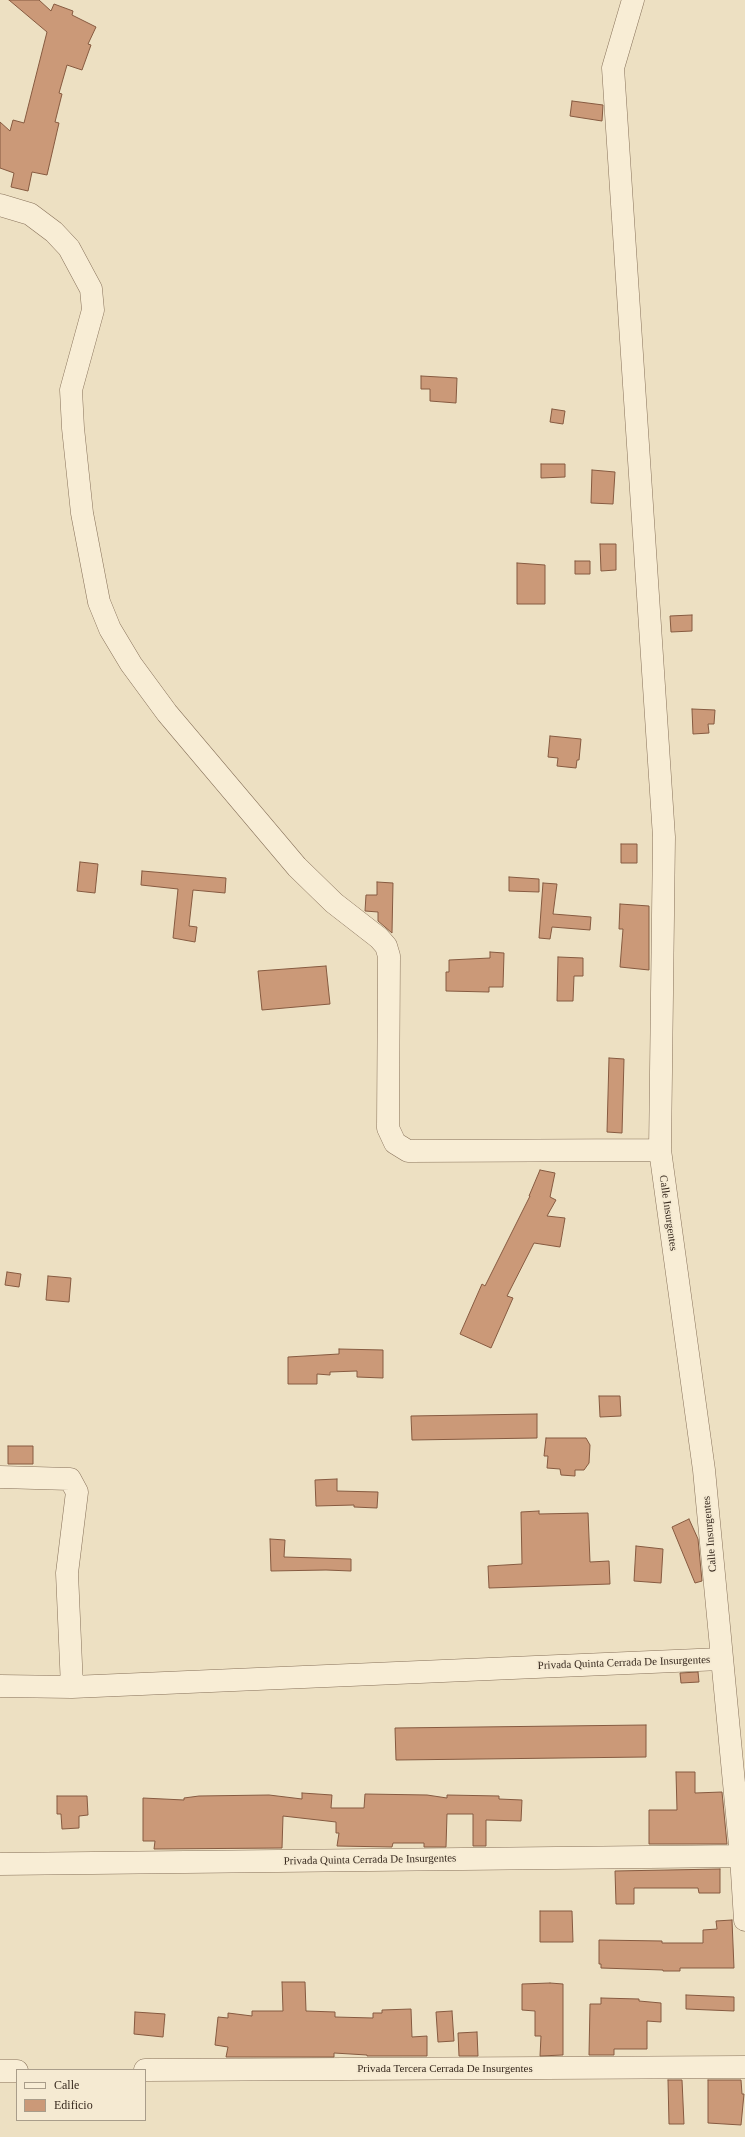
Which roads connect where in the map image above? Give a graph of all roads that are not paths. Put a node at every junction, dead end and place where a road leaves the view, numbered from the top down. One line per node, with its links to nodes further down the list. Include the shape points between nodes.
1 (633, 0): 3 (street, Calle Insurgentes, via 613,68 664,836)
2 (0, 205): 3 (street, via 30,214 54,232 69,248 91,289 93,310 71,390 73,428 86,535 99,602 110,629 131,664 167,713 297,867 334,903 386,946 389,956 388,1128 395,1143 408,1151)
3 (660, 1150): 5 (street, Calle Insurgentes, via 704,1470)
4 (0, 1477): 7 (street, via 70,1479 77,1492 67,1573)
5 (721, 1658): 7 (street, Privada Quinta Cerrada De Insurgentes); 8 (street, Calle Insurgentes)
6 (0, 1686): 7 (street, Privada Quinta Cerrada De Insurgentes)
7 (72, 1687)
8 (741, 1856): 9 (street, Privada Quinta Cerrada De Insurgentes); 10 (street, Calle Insurgentes)
9 (0, 1864)
10 (745, 1920)
11 (745, 2067): 12 (street, Privada Tercera Cerrada De Insurgentes)
12 (146, 2070)
13 (0, 2071): 14 (street)
14 (16, 2071)

